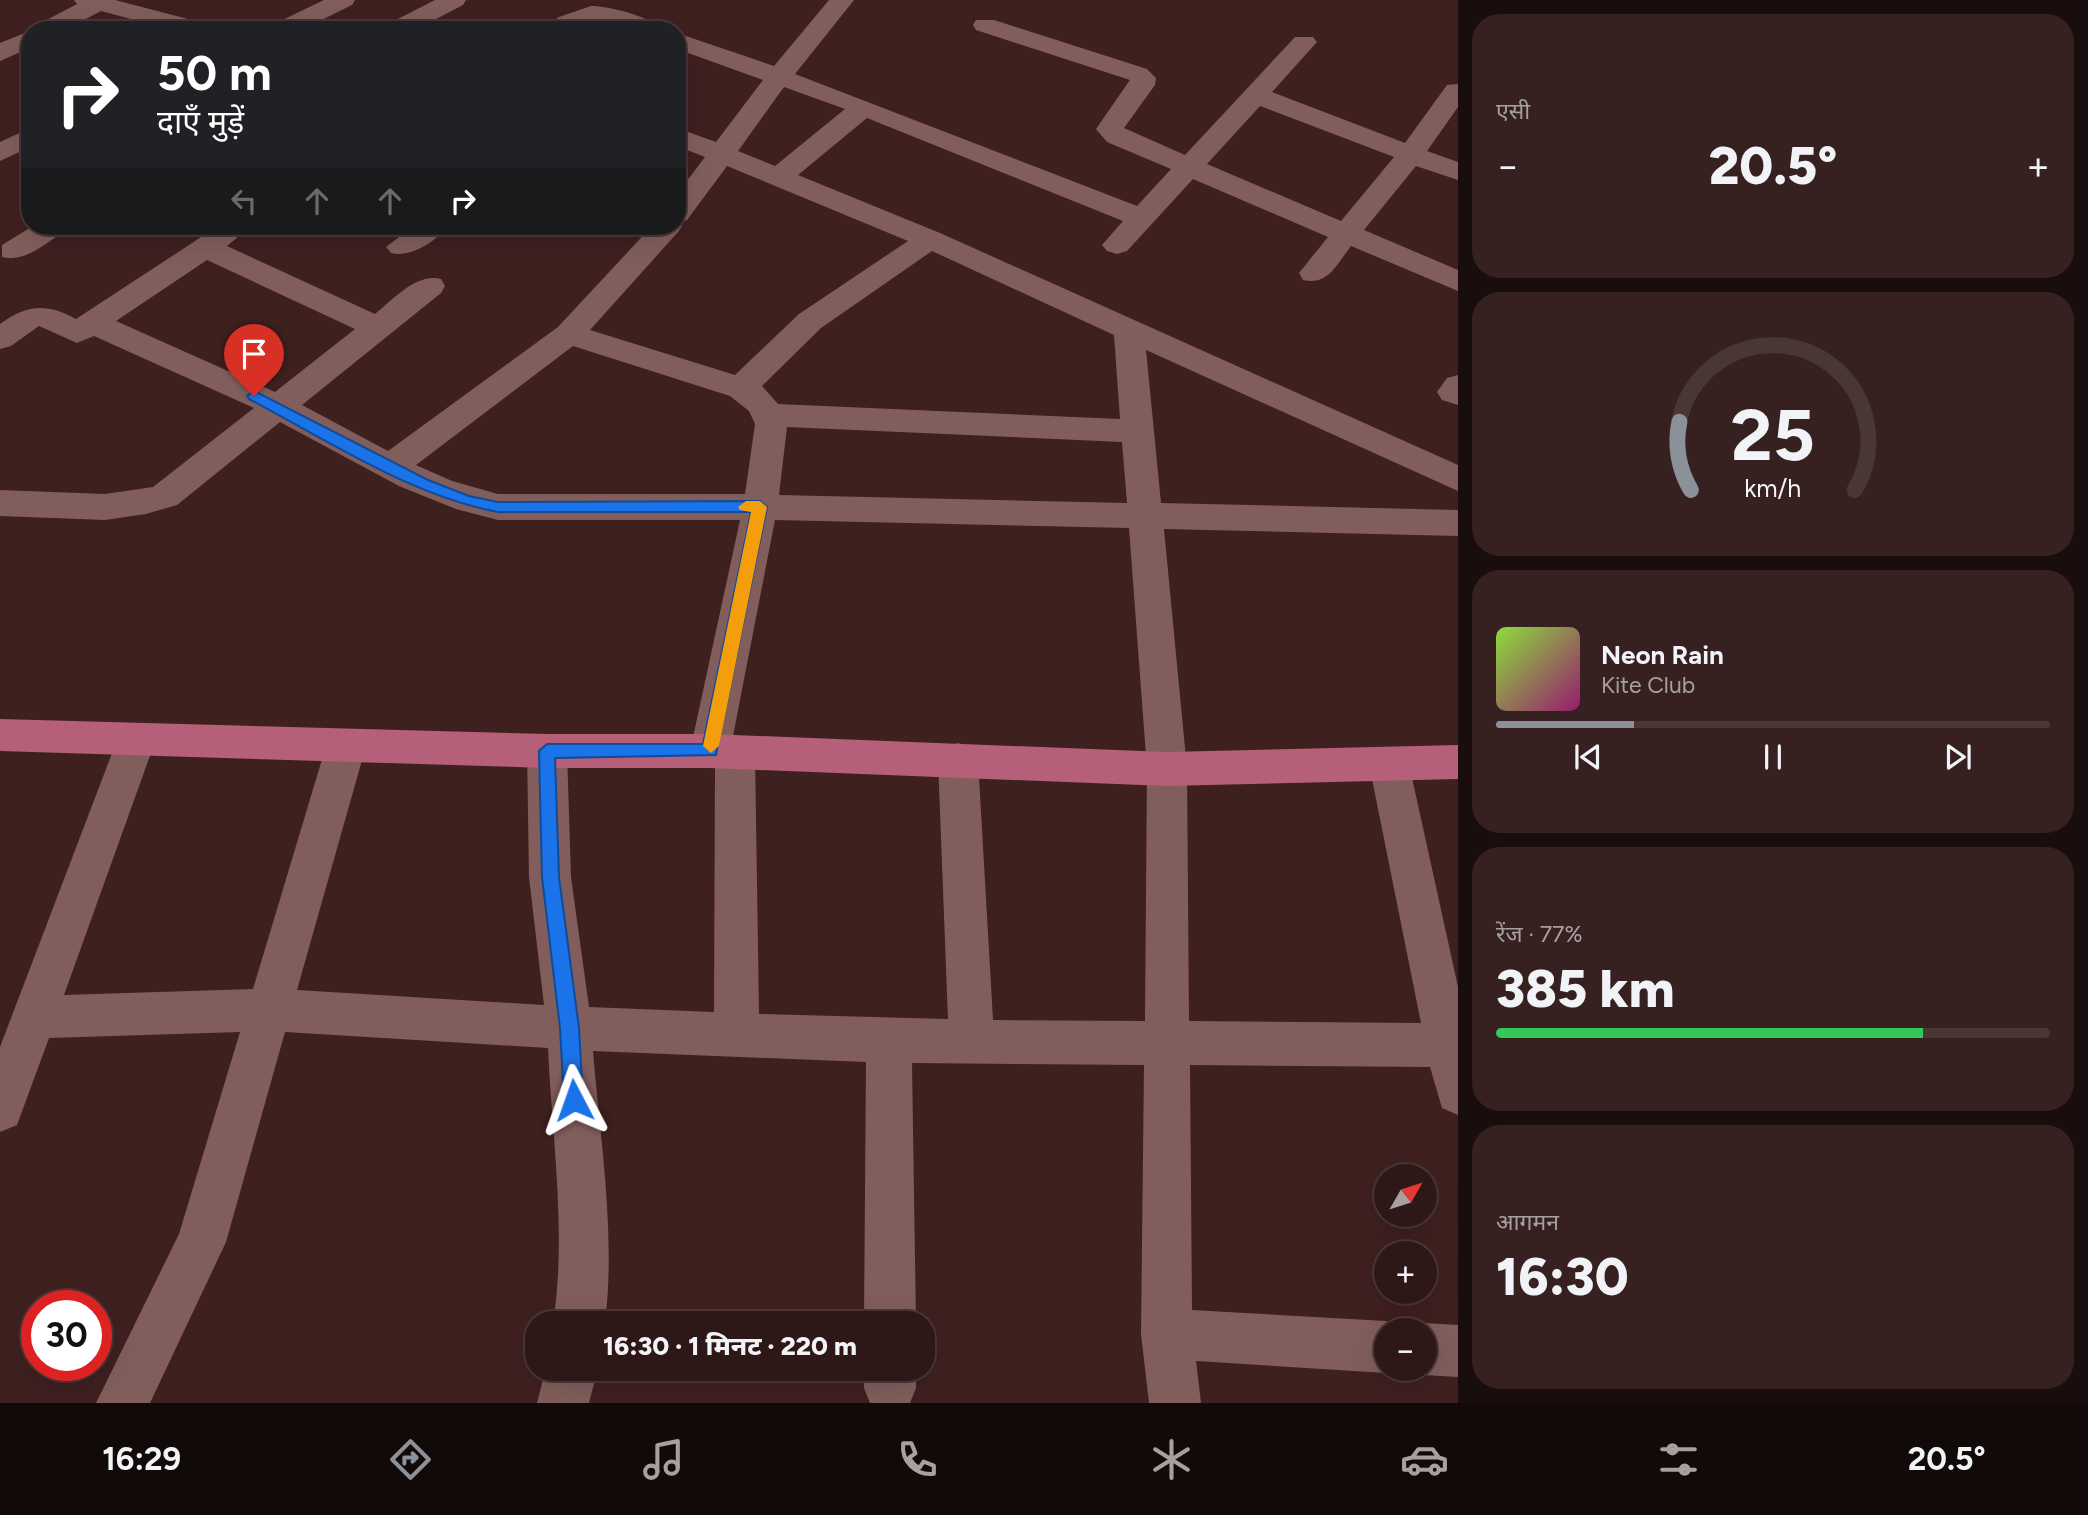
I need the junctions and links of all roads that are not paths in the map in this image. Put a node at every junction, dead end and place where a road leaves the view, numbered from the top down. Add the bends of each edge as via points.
1 (177, 0) edge
2 (343, 0) edge
3 (454, 0) edge
4 (842, 0) edge
5 (91, 2) edge
6 (144, 16) junction
7 (60, 21) edge
8 (165, 21) edge
9 (300, 21) edge
10 (413, 21) edge
11 (569, 21) edge
12 (623, 21) edge
13 (985, 25) dead end
14 (21, 42) edge
15 (1304, 42) dead end
16 (686, 50) edge
17 (0, 53) edge
18 (778, 78) junction
19 (1456, 91) dead end
20 (1255, 95) junction
21 (864, 107) junction
22 (686, 140) edge
23 (21, 141) edge
24 (0, 153) edge
25 (1411, 154) junction
26 (722, 157) junction
27 (1189, 167) junction
28 (1458, 172) edge
29 (777, 178) junction
30 (686, 198) edge
31 (1142, 218) junction
32 (1344, 232) junction
33 (38, 235) edge
34 (223, 235) edge
35 (419, 235) edge
36 (654, 235) edge
37 (930, 239) junction
38 (1117, 245) dead end
39 (204, 247) junction
40 (401, 247) dead end
41 (12, 251) dead end
42 (1314, 273) dead end
43 (1458, 281) edge
44 (430, 286) dead end
45 (92, 323) junction
46 (377, 327) junction
47 (1129, 332) junction
48 (569, 334) junction
49 (0, 339) edge
50 (1458, 386) edge
51 (741, 388) junction
52 (1458, 394) edge
53 (277, 406) junction
54 (769, 415) junction
55 (1137, 431) junction
56 (391, 467) junction
57 (1458, 479) edge
58 (0, 503) edge
59 (760, 507) junction
60 (1144, 516) junction
61 (1458, 523) edge
62 (0, 735) edge
63 (136, 738) junction
64 (346, 746) junction
65 (547, 751) junction
66 (723, 751) junction
67 (958, 760) junction
68 (1458, 762) edge
69 (1389, 764) junction
70 (1167, 769) junction
71 (270, 1010) junction
72 (33, 1017) junction
73 (569, 1028) junction
74 (737, 1035) junction
75 (889, 1041) junction
76 (972, 1042) junction
77 (1167, 1044) junction
78 (1453, 1045) edge
79 (1458, 1093) edge
80 (0, 1109) edge
81 (581, 1311) edge
82 (890, 1311) edge
83 (1167, 1334) junction
84 (1374, 1346) edge
85 (1437, 1350) edge
86 (1458, 1351) edge
87 (569, 1381) edge
88 (122, 1403) edge
89 (563, 1403) edge
90 (1175, 1403) edge

1 - 6 street
2 - 9 street
3 - 10 street
4 - 18 street
5 - 6 street
5 - 7 street
6 - 8 street
11 - 12 street via 595,11
13 - 27 street via 1143,78 1110,132
14 - 17 street
15 - 20 street
16 - 18 street
18 - 21 street
18 - 26 street
19 - 25 street
20 - 25 street
20 - 27 street
21 - 29 street
21 - 31 street
22 - 26 street
23 - 24 street
25 - 28 street
25 - 32 street
26 - 29 street
26 - 30 street
27 - 31 street
27 - 32 street
29 - 37 street
31 - 38 street
32 - 42 street
32 - 43 street
33 - 41 street
34 - 39 street
35 - 40 street
36 - 48 street
37 - 47 street
37 - 51 street via 810,321
39 - 45 street
39 - 46 street
44 - 46 street
45 - 49 street via 77,333 37,314
45 - 53 street
46 - 53 street
47 - 55 street
47 - 57 street
48 - 51 street
48 - 56 street
50 - 52 street via 1453,392
51 - 54 street
53 - 56 street
53 - 58 street via 176,490 146,503
54 - 55 street
54 - 59 street
55 - 60 street
56 - 59 street via 467,501 498,507
59 - 60 street
59 - 66 street
60 - 61 street
60 - 70 street
62 - 63 main road
63 - 64 main road
63 - 72 street
64 - 65 main road
64 - 71 street
65 - 66 main road
65 - 73 street via 550,877
66 - 67 main road
66 - 74 street
67 - 70 main road
67 - 76 street
68 - 69 main road
69 - 70 main road
69 - 78 street
70 - 77 street
71 - 72 street
71 - 73 street
71 - 88 street via 201,1242
72 - 80 street
73 - 74 street
73 - 81 street via 581,1217
74 - 75 street
75 - 76 street
75 - 82 street
76 - 77 street
77 - 78 street
77 - 83 street
78 - 79 street
83 - 84 street
83 - 90 street
85 - 86 street
87 - 89 street

